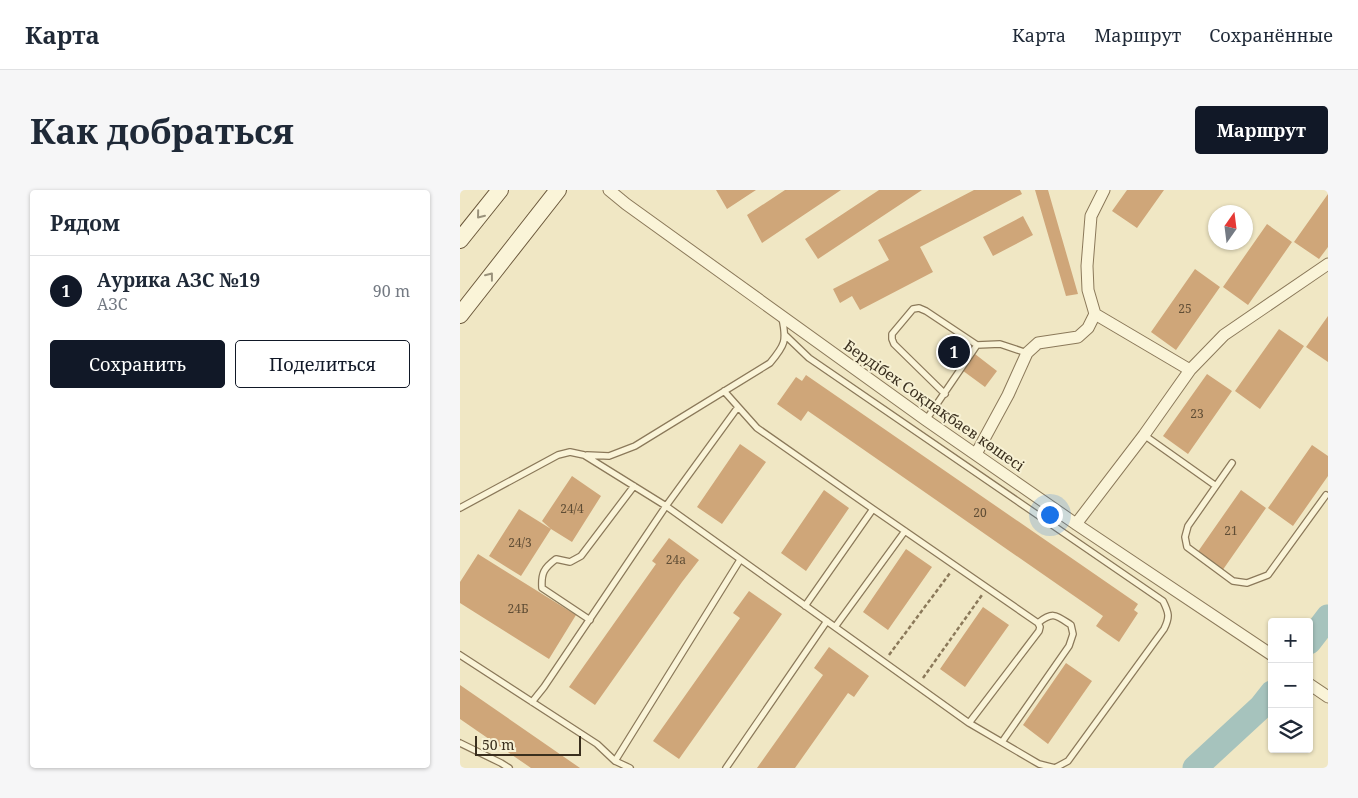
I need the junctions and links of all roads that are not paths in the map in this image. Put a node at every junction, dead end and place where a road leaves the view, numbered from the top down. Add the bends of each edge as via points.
1 (500, 190) edge
2 (558, 190) edge
3 (609, 190) edge
4 (1104, 190) edge
5 (460, 240) edge
6 (1328, 264) edge
7 (1095, 314) junction
8 (460, 315) edge
9 (782, 316) junction
10 (785, 335) junction
11 (977, 344) junction
12 (1027, 353) junction
13 (1190, 370) junction
14 (724, 391) junction
15 (945, 394) junction
16 (738, 407) junction
17 (926, 420) junction
18 (1144, 435) junction
19 (976, 454) junction
20 (584, 455) junction
21 (1232, 463) dead end
22 (634, 486) junction
23 (1216, 486) junction
24 (1326, 495) dead end
25 (666, 506) junction
26 (460, 508) edge
27 (873, 509) junction
28 (1076, 524) junction
29 (906, 531) junction
30 (740, 560) junction
31 (805, 606) junction
32 (590, 620) junction
33 (826, 622) junction
34 (1038, 623) junction
35 (835, 627) junction
36 (1268, 652) edge
37 (460, 655) edge
38 (1313, 687) edge
39 (1328, 697) edge
40 (532, 702) junction
41 (969, 723) junction
42 (1002, 742) junction
43 (460, 743) edge
44 (615, 760) junction
45 (499, 765) edge
46 (1037, 766) edge
47 (508, 768) edge
48 (630, 768) edge
49 (726, 768) edge

1 -> 5 main road
8 -> 2 main road
3 - 9 street, Бердібек Соқпақбаев көшесі
4 - 7 street via 1091,216 1087,266 1088,290
6 - 13 street via 1224,335
7 - 12 street via 1088,328 1078,337 1038,343
7 - 13 street
9 - 10 lane
9 - 17 street, Бердібек Соқпақбаев көшесі
10 - 14 lane via 781,350 770,363
10 - 46 lane via 809,358 1163,600 1169,618 1164,629 1068,762 1055,768
11 - 12 lane via 1000,344
11 - 15 lane
11 - 15 lane via 920,308 913,309 892,334 894,344
12 - 19 street
13 - 18 street
14 - 16 lane
14 - 20 lane via 635,446 609,456
15 - 17 lane
16 - 25 lane
16 - 27 lane via 757,428
17 - 19 street, Бердібек Соқпақбаев көшесі
18 - 23 lane
18 - 28 street
19 - 28 street, Бердібек Соқпақбаев көшесі
20 - 22 lane
20 - 26 lane via 570,452 558,455
21 - 23 lane
22 - 25 lane
22 - 32 lane via 581,556 570,562 556,559 546,566 542,577 542,588
23 - 24 lane via 1184,536 1187,547 1233,581 1247,582 1268,575
25 - 30 lane
25 - 32 lane
27 - 29 lane
27 - 31 lane
28 - 36 street, Бердібек Соқпақбаев көшесі
29 - 34 lane
29 - 35 lane
30 - 31 lane
30 - 44 lane
31 - 33 lane
32 - 40 lane
33 - 35 lane
33 - 49 lane
34 - 41 lane via 1039,631
34 - 42 lane via 1046,616 1056,615 1071,625 1073,634 1069,646
35 - 41 lane
37 - 40 lane
38 - 39 street
40 - 44 lane via 597,744
41 - 42 lane
42 - 46 lane
43 - 45 lane
44 - 48 lane
45 - 47 lane

